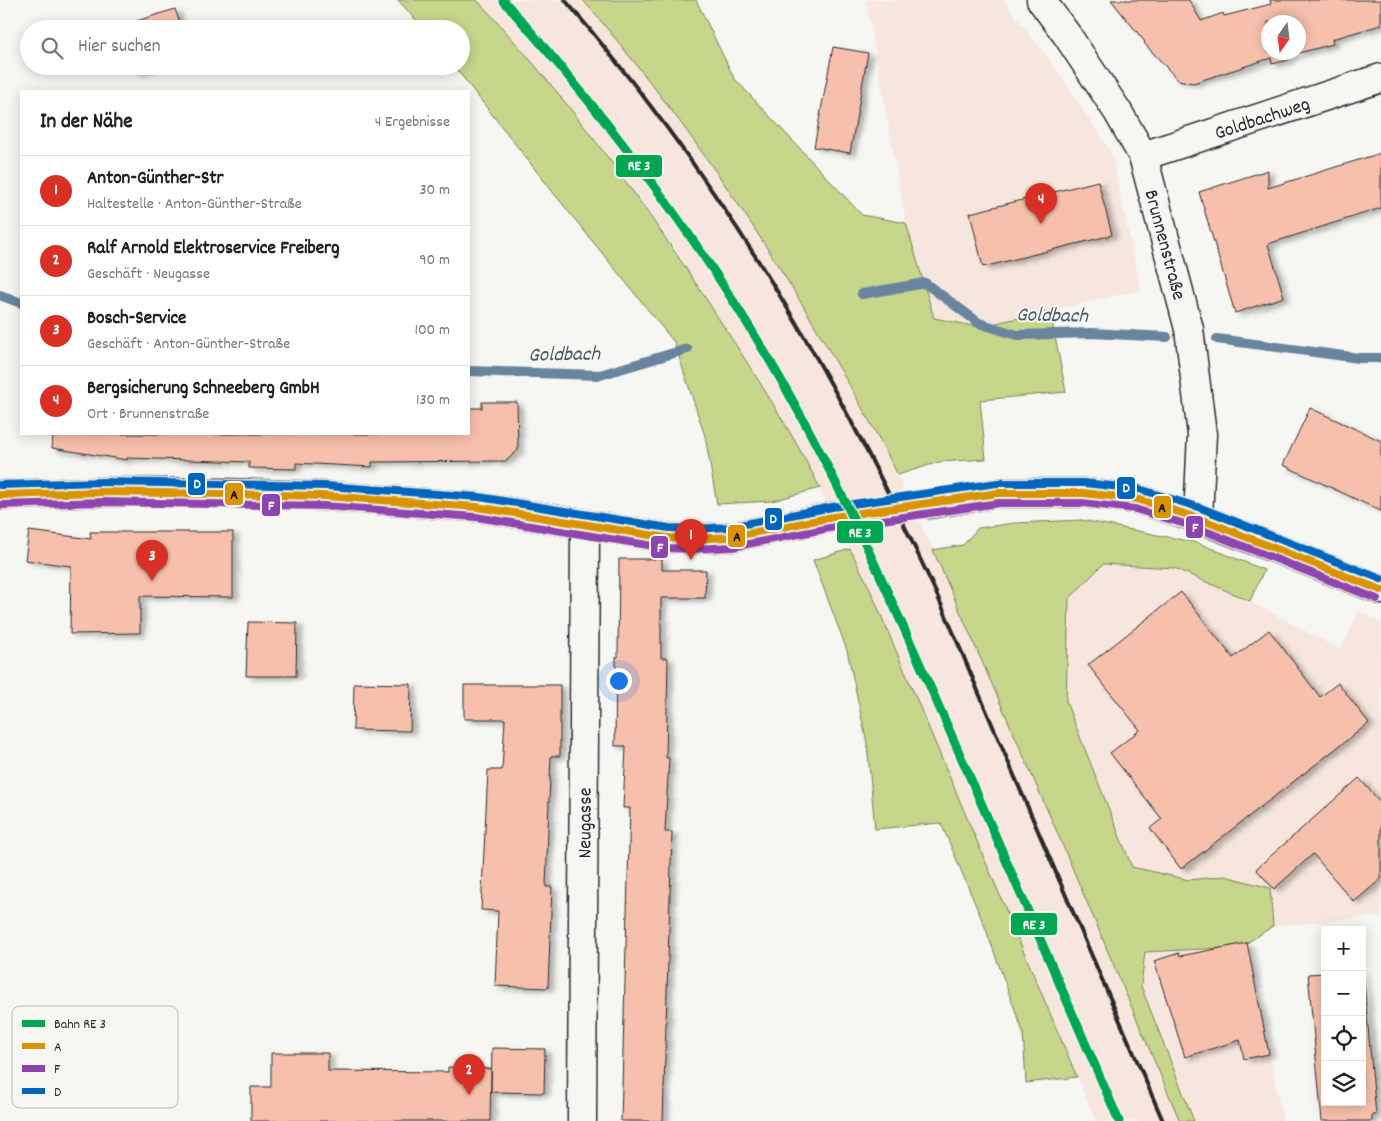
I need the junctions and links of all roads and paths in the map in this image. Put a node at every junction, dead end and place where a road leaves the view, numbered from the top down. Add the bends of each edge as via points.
1 (1041, 0) edge
2 (1381, 78) edge
3 (1143, 156) junction
4 (0, 494) edge
5 (930, 504) tunnel mouth
6 (833, 517) tunnel mouth
7 (1198, 518) junction
8 (585, 525) junction
9 (1381, 590) edge
10 (582, 1121) edge

1 - 3 street, Brunnenstraße via 1118,112
2 - 3 street, Goldbachweg
3 - 7 street, Brunnenstraße via 1189,329 1202,434
4 - 8 street via 103,492 325,496 477,507
5 - 7 street via 998,493 1083,493 1137,499
6 - 8 street via 731,537 693,539
7 - 9 street
8 - 10 street, Neugasse

